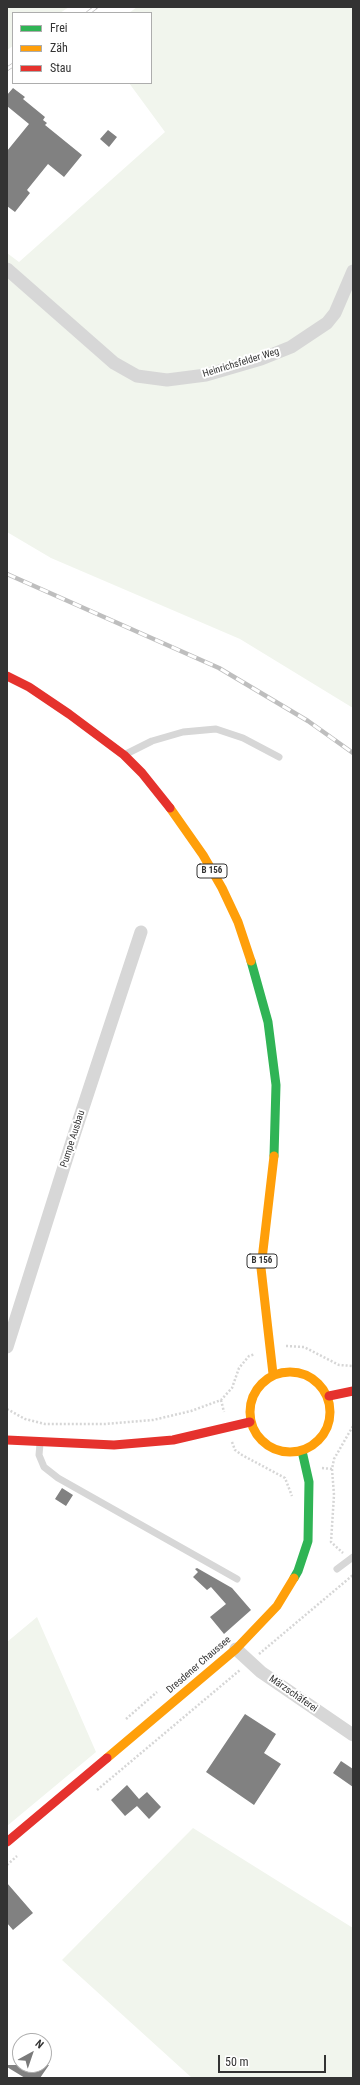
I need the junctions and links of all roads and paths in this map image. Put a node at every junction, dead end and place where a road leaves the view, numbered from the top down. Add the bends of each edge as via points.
1 (7, 269) edge
2 (353, 271) edge
3 (7, 676) edge
4 (124, 755) junction
5 (279, 757) dead end
6 (142, 932) dead end
7 (7, 1347) edge
8 (353, 1366) edge
9 (347, 1367) dead end
10 (273, 1374) junction
11 (353, 1391) edge
12 (328, 1396) junction
13 (7, 1409) edge
14 (250, 1422) junction
15 (353, 1426) edge
16 (228, 1428) junction
17 (7, 1440) edge
18 (40, 1443) junction
19 (302, 1451) junction
20 (332, 1469) junction
21 (308, 1471) junction
22 (285, 1478) junction
23 (293, 1501) dead end
24 (351, 1559) edge
25 (337, 1569) dead end
26 (353, 1575) edge
27 (237, 1579) dead end
28 (236, 1649) junction
29 (249, 1662) junction
30 (163, 1688) dead end
31 (120, 1724) dead end
32 (353, 1735) edge
33 (96, 1791) dead end
34 (7, 1842) edge
35 (23, 1852) dead end
36 (7, 1865) edge

1 - 2 street, Heinrichsfelder Weg via 114,363 137,376 167,380 206,375 291,347 327,323 335,313
3 - 4 main road, B 156 via 69,714
4 - 5 lane via 152,741 183,732 216,729 243,738
4 - 10 main road, B 156 via 142,773 204,855 238,922 250,954 266,1014 276,1084 275,1147 261,1268
6 - 7 street, Pumpe Ausbau via 77,1125
8 - 9 path
10 - 12 main road via 285,1371 310,1377 321,1385
10 - 14 main road via 254,1392 249,1406
11 - 12 main road
12 - 19 main road via 330,1414 326,1430 315,1444
13 - 16 path via 25,1419 45,1424 105,1424 153,1420 191,1411 221,1400
14 - 16 main road
14 - 19 main road via 255,1434 265,1445 280,1451
15 - 20 path via 334,1459
16 - 18 main road via 173,1440 114,1445
16 - 22 path via 235,1450
17 - 18 main road
18 - 27 lane via 39,1455 44,1467 58,1478
19 - 21 main road, Dresdener Chaussee
20 - 21 path
20 - 24 path via 334,1494 331,1542
21 - 22 path
21 - 28 main road, Dresdener Chaussee via 308,1540 298,1571 277,1606
22 - 23 path
24 - 25 lane
26 - 29 path
28 - 29 street, Märzschäferei
28 - 34 main road, Dresdener Chaussee
29 - 32 street, Märzschäferei
29 - 33 path
30 - 31 path
35 - 36 path

